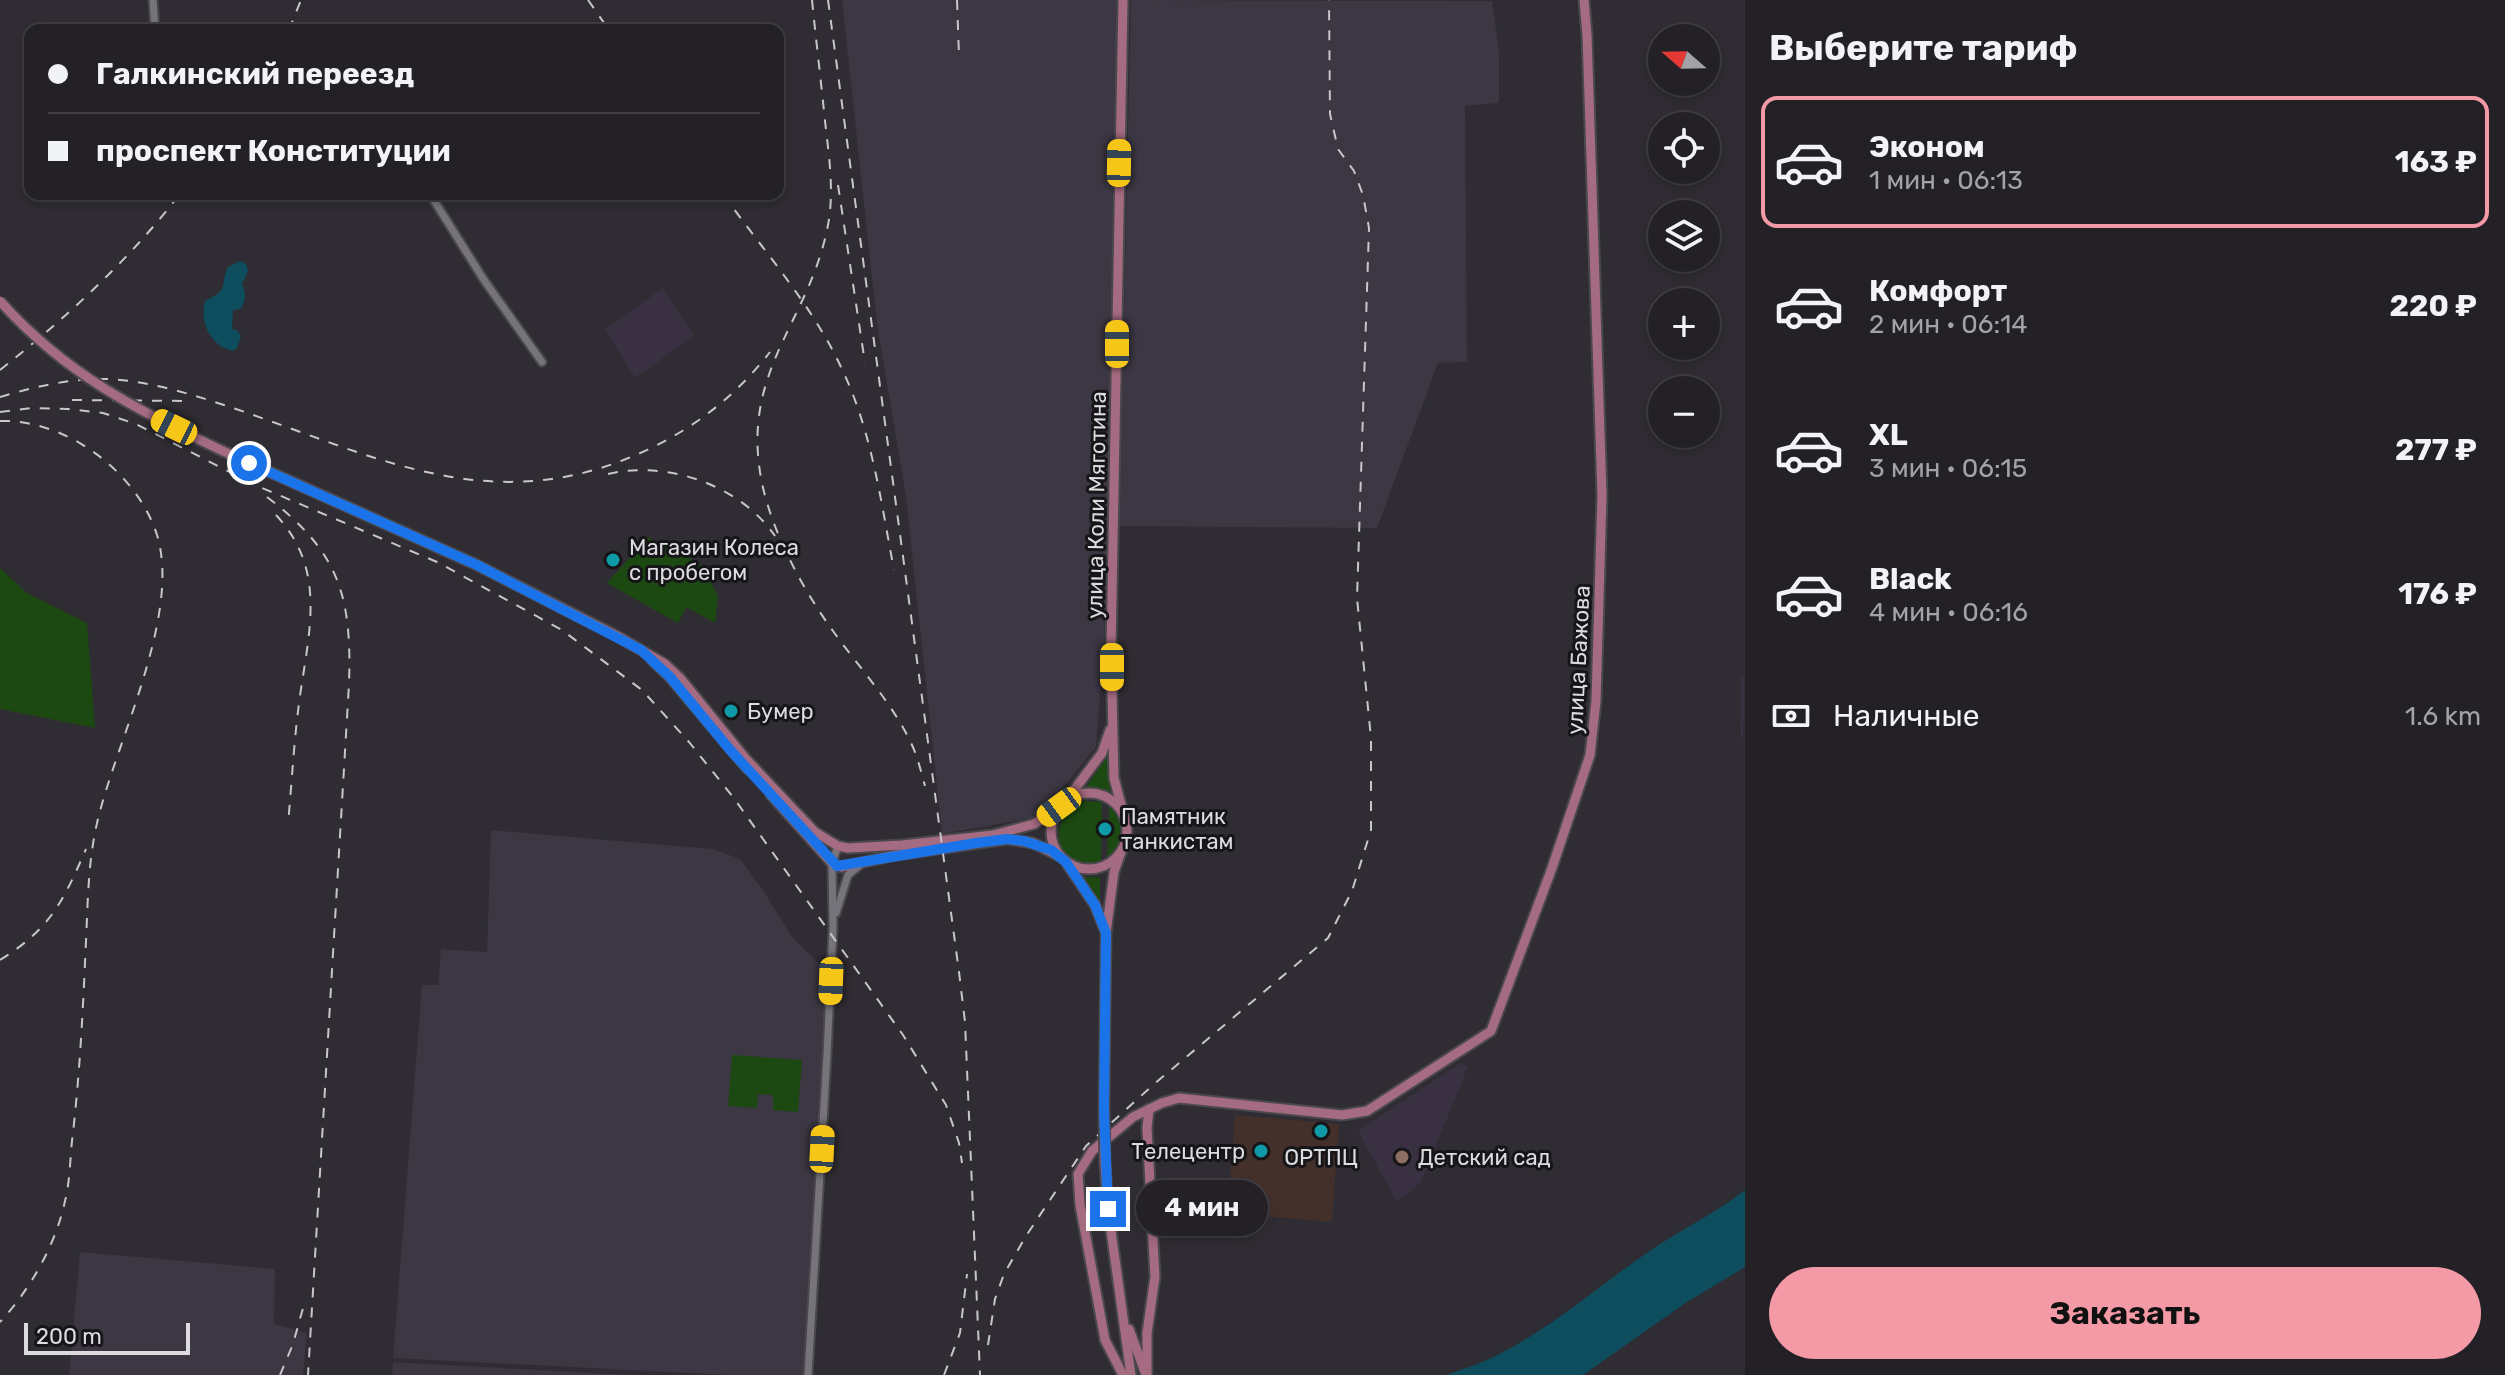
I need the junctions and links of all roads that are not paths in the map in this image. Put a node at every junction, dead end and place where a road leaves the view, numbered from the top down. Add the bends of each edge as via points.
1 (153, 0) edge
2 (1123, 0) edge
3 (1584, 0) edge
4 (155, 24) edge
5 (434, 200) edge
6 (0, 301) edge
7 (542, 362) dead end
8 (641, 650) junction
9 (1112, 723) junction
10 (1063, 804) junction
11 (1124, 816) junction
12 (838, 846) junction
13 (1121, 852) junction
14 (1063, 860) junction
15 (869, 861) junction
16 (832, 869) junction
17 (833, 927) junction
18 (1106, 933) junction
19 (1149, 1109) junction
20 (1150, 1311) junction
21 (1124, 1316) junction
22 (808, 1375) edge
23 (1123, 1375) edge
24 (1131, 1375) edge
25 (1146, 1375) edge

1 - 4 street
2 - 9 main road, улица Коли Мяготина
3 - 19 main road, улица Бажова via 1602,495 1592,742 1558,854 1491,1031 1356,1115 1191,1098
5 - 7 street
6 - 8 main road, bridge via 82,376 136,408 477,565
8 - 12 main road via 681,679 790,806
8 - 16 main road via 823,851
9 - 10 main road, улица Коли Мяготина via 1102,753
9 - 11 main road, улица Коли Мяготина via 1115,784
10 - 11 main road via 1077,795 1096,793 1113,801
10 - 12 main road via 1034,824 993,835
10 - 14 main road via 1052,821 1051,836
11 - 13 main road via 1127,835
12 - 16 street
13 - 14 main road via 1098,869
13 - 18 main road
14 - 15 main road via 1033,843 1007,839
14 - 18 main road via 1095,905
15 - 16 main road
15 - 17 street via 848,875
16 - 17 street
17 - 22 street
18 - 21 main road, bridge via 1105,1163
19 - 20 main road via 1155,1277
19 - 23 main road, улица Бажова via 1098,1145 1077,1179 1105,1340
20 - 21 main road via 1141,1326
20 - 25 main road
21 - 24 main road
21 - 25 main road

